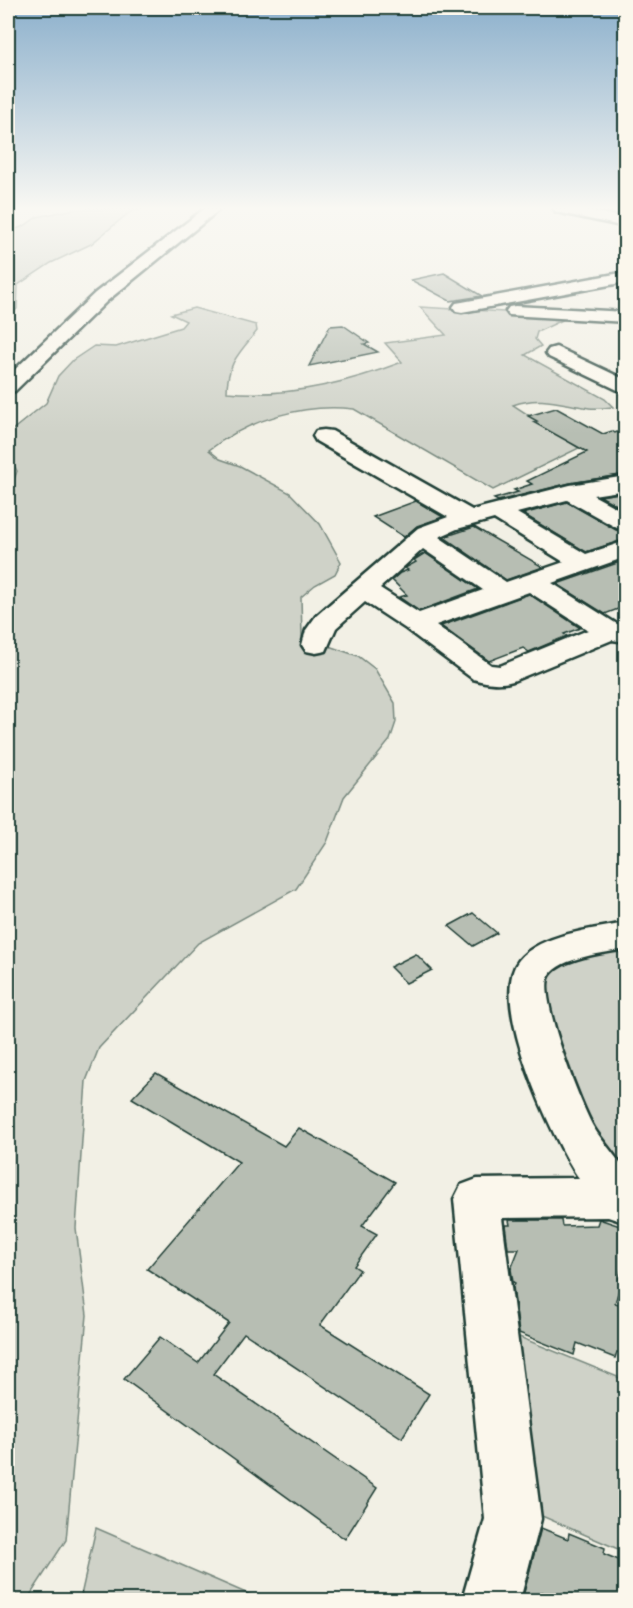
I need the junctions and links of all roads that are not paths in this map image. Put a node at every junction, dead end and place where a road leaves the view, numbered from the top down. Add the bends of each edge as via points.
1 (117, 284) edge
2 (588, 284) edge
3 (626, 317) edge
4 (556, 353) dead end
5 (8, 387) edge
6 (626, 388) edge
7 (324, 436) dead end
8 (622, 486) edge
9 (570, 492) junction
10 (500, 513) junction
11 (469, 519) junction
12 (626, 524) edge
13 (422, 537) junction
14 (626, 548) edge
15 (584, 563) junction
16 (532, 582) junction
17 (364, 590) junction
18 (504, 592) junction
19 (416, 623) junction
20 (621, 632) edge
21 (316, 645) dead end
22 (626, 936) edge
23 (621, 1200) edge
24 (491, 1600) edge

1 - 5 main road
2 - 3 main road via 462,307
4 - 6 main road
7 - 11 main road
8 - 9 main road
9 - 10 main road
9 - 12 main road
10 - 11 main road
10 - 15 main road
11 - 13 main road
13 - 17 main road
13 - 18 main road
14 - 15 main road
15 - 16 main road
16 - 18 main road
16 - 20 main road
17 - 19 main road
17 - 21 main road via 326,622
18 - 19 main road
19 - 20 main road via 483,673 503,675
22 - 23 main road via 561,951 531,971 527,987 547,1067 577,1138
23 - 24 main road via 477,1199 513,1519

